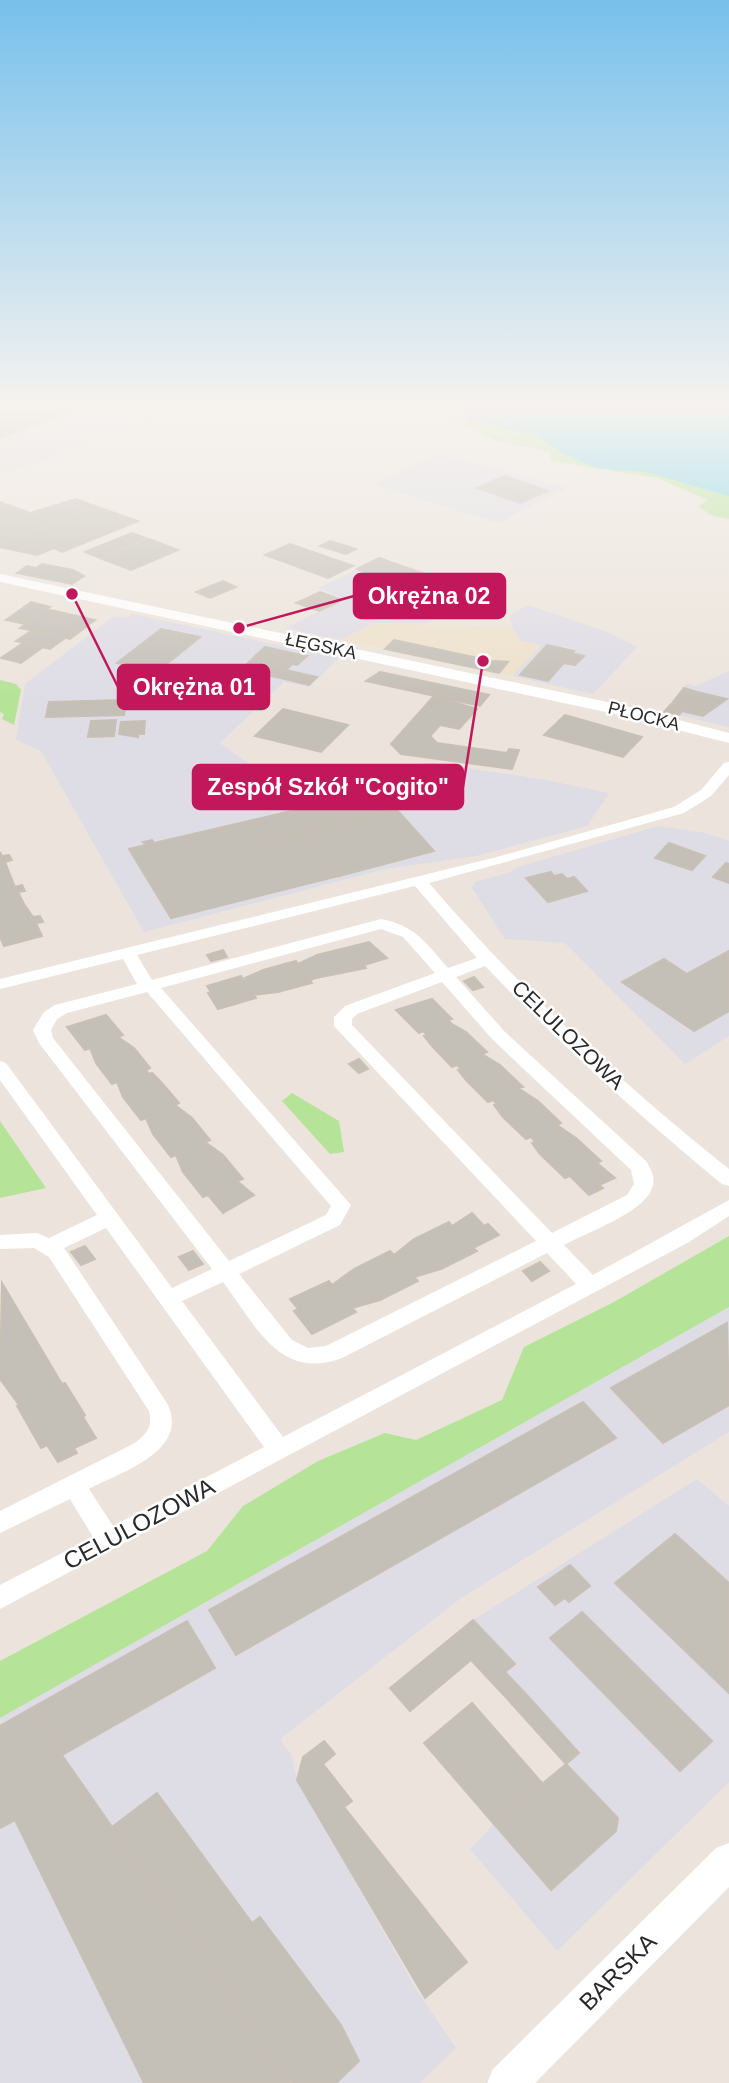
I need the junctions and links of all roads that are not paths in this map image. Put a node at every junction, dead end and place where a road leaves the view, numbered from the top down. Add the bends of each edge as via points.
1 (0, 578) edge
2 (559, 696) joint
3 (729, 738) edge
4 (729, 766) edge
5 (418, 880) junction
6 (127, 952) junction
7 (489, 959) junction
8 (445, 975) junction
9 (0, 984) edge
10 (149, 986) junction
11 (0, 1067) edge
12 (729, 1178) edge
13 (729, 1208) edge
14 (109, 1218) junction
15 (0, 1242) edge
16 (548, 1243) junction
17 (51, 1246) junction
18 (227, 1273) junction
19 (590, 1285) junction
20 (168, 1299) junction
21 (279, 1450) junction
22 (74, 1485) junction
23 (0, 1523) edge
24 (108, 1540) junction
25 (0, 1598) edge
26 (729, 1861) edge
27 (507, 2083) edge

1 - 2 street, ŁĘGSKA
2 - 3 street, PŁOCKA
4 - 5 street via 706,793 679,810
5 - 6 street
5 - 7 street, CELULOZOWA
6 - 9 street
6 - 10 street
7 - 8 street
7 - 12 street, CELULOZOWA via 620,1085
8 - 10 street via 405,931 381,924
8 - 16 street via 499,1036 643,1173 643,1189 634,1200
8 - 16 street via 351,1010 343,1017 343,1026
10 - 18 street via 61,1009 46,1021 43,1035
10 - 18 street via 341,1205 333,1220
11 - 14 street
13 - 19 street, CELULOZOWA
14 - 17 street
14 - 20 street
15 - 17 street via 27,1239
16 - 18 street via 334,1352 315,1357 304,1357 284,1346
16 - 19 street
17 - 22 street via 162,1419 160,1434 150,1446
18 - 20 street
19 - 21 street, CELULOZOWA
20 - 21 street
21 - 24 street, CELULOZOWA
22 - 23 street
22 - 24 street
24 - 25 street, CELULOZOWA
26 - 27 street, BARSKA

